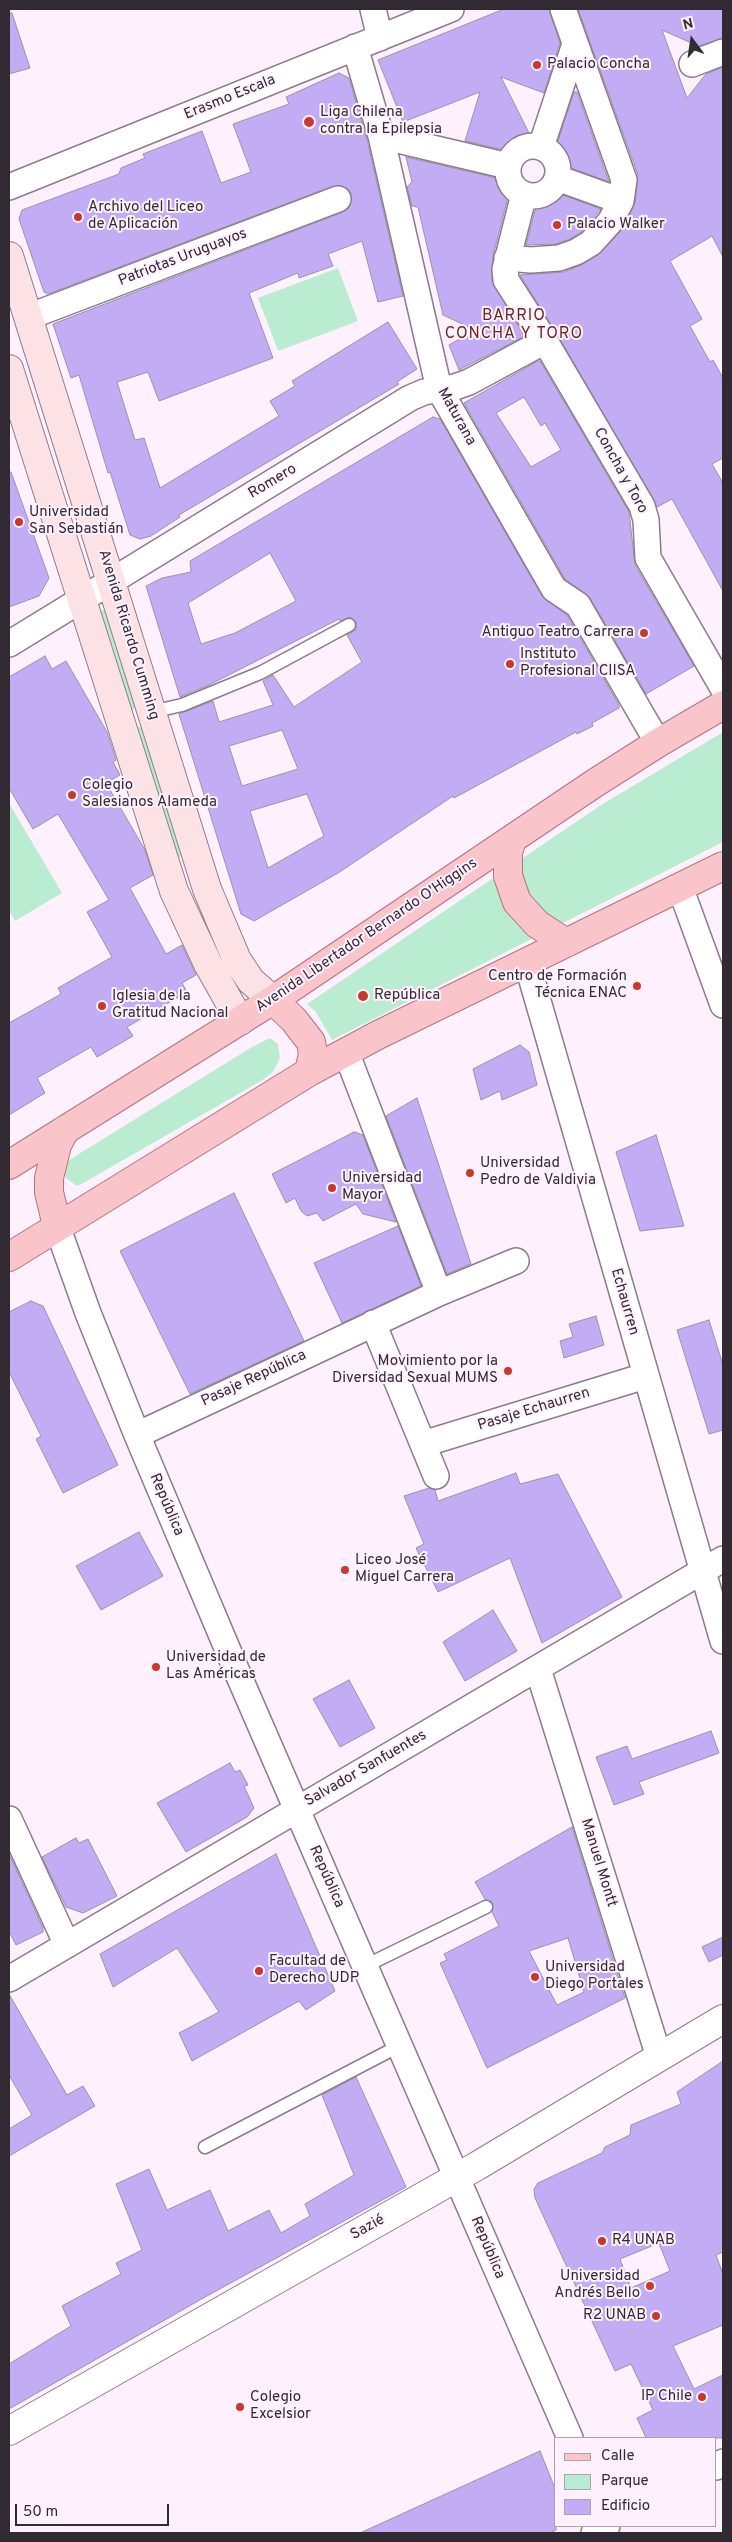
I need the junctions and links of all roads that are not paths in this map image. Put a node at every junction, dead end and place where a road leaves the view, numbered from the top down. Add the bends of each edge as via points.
1 (373, 9) edge
2 (452, 9) edge
3 (563, 9) edge
4 (380, 38) junction
5 (576, 44) junction
6 (355, 47) junction
7 (723, 52) edge
8 (692, 64) dead end
9 (381, 136) junction
10 (541, 147) junction
11 (508, 166) junction
12 (557, 178) junction
13 (9, 187) edge
14 (524, 194) junction
15 (338, 199) dead end
16 (621, 201) junction
17 (9, 256) edge
18 (508, 258) junction
19 (28, 318) junction
20 (545, 341) junction
21 (9, 369) edge
22 (439, 389) junction
23 (111, 581) junction
24 (82, 599) junction
25 (349, 625) dead end
26 (9, 644) edge
27 (723, 688) edge
28 (723, 705) edge
29 (151, 712) junction
30 (119, 722) junction
31 (658, 743) junction
32 (512, 840) junction
33 (723, 866) edge
34 (680, 887) junction
35 (566, 944) junction
36 (527, 963) junction
37 (273, 1000) junction
38 (723, 1005) edge
39 (240, 1021) junction
40 (346, 1052) junction
41 (309, 1072) junction
42 (65, 1130) junction
43 (9, 1165) edge
44 (57, 1226) junction
45 (9, 1257) edge
46 (516, 1261) dead end
47 (439, 1293) junction
48 (373, 1323) junction
49 (646, 1376) junction
50 (137, 1435) junction
51 (423, 1444) junction
52 (436, 1476) dead end
53 (723, 1559) edge
54 (702, 1572) junction
55 (723, 1641) edge
56 (538, 1669) junction
57 (296, 1810) junction
58 (9, 1819) edge
59 (486, 1907) dead end
60 (67, 1945) junction
61 (365, 1966) junction
62 (9, 1979) edge
63 (723, 2019) edge
64 (399, 2046) junction
65 (659, 2057) junction
66 (205, 2147) dead end
67 (456, 2178) junction
68 (9, 2431) edge
69 (570, 2437) edge
70 (606, 2527) edge
71 (594, 2533) edge

1 - 4 street
2 - 4 street, Erasmo Escala
3 - 5 street
4 - 6 street, Erasmo Escala
5 - 10 street
5 - 16 street via 624,180
6 - 9 street, Maturana
6 - 13 street, Erasmo Escala
7 - 8 street
9 - 11 street
9 - 22 street, Maturana
10 - 11 street via 520,149
10 - 12 street via 554,157
11 - 14 street via 512,186
12 - 14 street via 551,188 541,194
12 - 16 street
14 - 18 street, Concha y Toro
15 - 19 street, Patriotas Uruguayos
16 - 18 street via 610,222 576,252 559,258
17 - 19 main road, Avenida Ricardo Cumming
18 - 20 street, Concha y Toro via 506,280
19 - 23 main road, Avenida Ricardo Cumming
20 - 22 street, Romero via 469,382
20 - 27 street, Concha y Toro via 642,506 648,558
21 - 24 main road
22 - 23 street, Romero via 410,398
22 - 31 street, Maturana via 554,589 578,605
23 - 24 street, Romero
23 - 29 main road, Avenida Ricardo Cumming
24 - 26 street, Romero
24 - 30 main road
25 - 29 lane via 260,673 182,705
28 - 31 main road, Avenida Libertador Bernardo O'Higgins
29 - 30 main road
29 - 37 main road, Avenida Ricardo Cumming via 229,945 248,977
30 - 39 main road via 177,898
31 - 32 main road, Avenida Libertador Bernardo O'Higgins
32 - 35 main road via 508,852 508,876 517,902 537,924
32 - 37 main road, Avenida Libertador Bernardo O'Higgins
33 - 34 main road
34 - 35 main road
34 - 38 street
35 - 36 main road
36 - 40 main road
36 - 49 street, Echaurren
37 - 39 main road, Avenida Libertador Bernardo O'Higgins
37 - 41 main road via 294,1020 310,1042 313,1054
39 - 42 main road, Avenida Libertador Bernardo O'Higgins
40 - 41 main road
40 - 47 street
41 - 44 main road
42 - 43 main road, Avenida Libertador Bernardo O'Higgins
42 - 44 main road via 57,1145 49,1178
44 - 45 main road
44 - 50 street, República
46 - 47 street, Pasaje República
47 - 48 street, Pasaje República
48 - 50 street, Pasaje República
48 - 51 street
49 - 51 street, Pasaje Echaurren
49 - 54 street, Echaurren
50 - 57 street, República
51 - 52 street
53 - 54 street, Salvador Sanfuentes
54 - 55 street, Echaurren
54 - 56 street, Salvador Sanfuentes
56 - 57 street, Salvador Sanfuentes
56 - 65 street, Manuel Montt
57 - 60 street, Salvador Sanfuentes
57 - 61 street, República
58 - 60 street
59 - 61 lane
60 - 62 street, Salvador Sanfuentes
61 - 64 street, República
63 - 65 street, Sazié
64 - 66 lane
64 - 67 street, República
65 - 67 street, Sazié
67 - 68 street, Sazié
67 - 69 street, República
70 - 71 street

